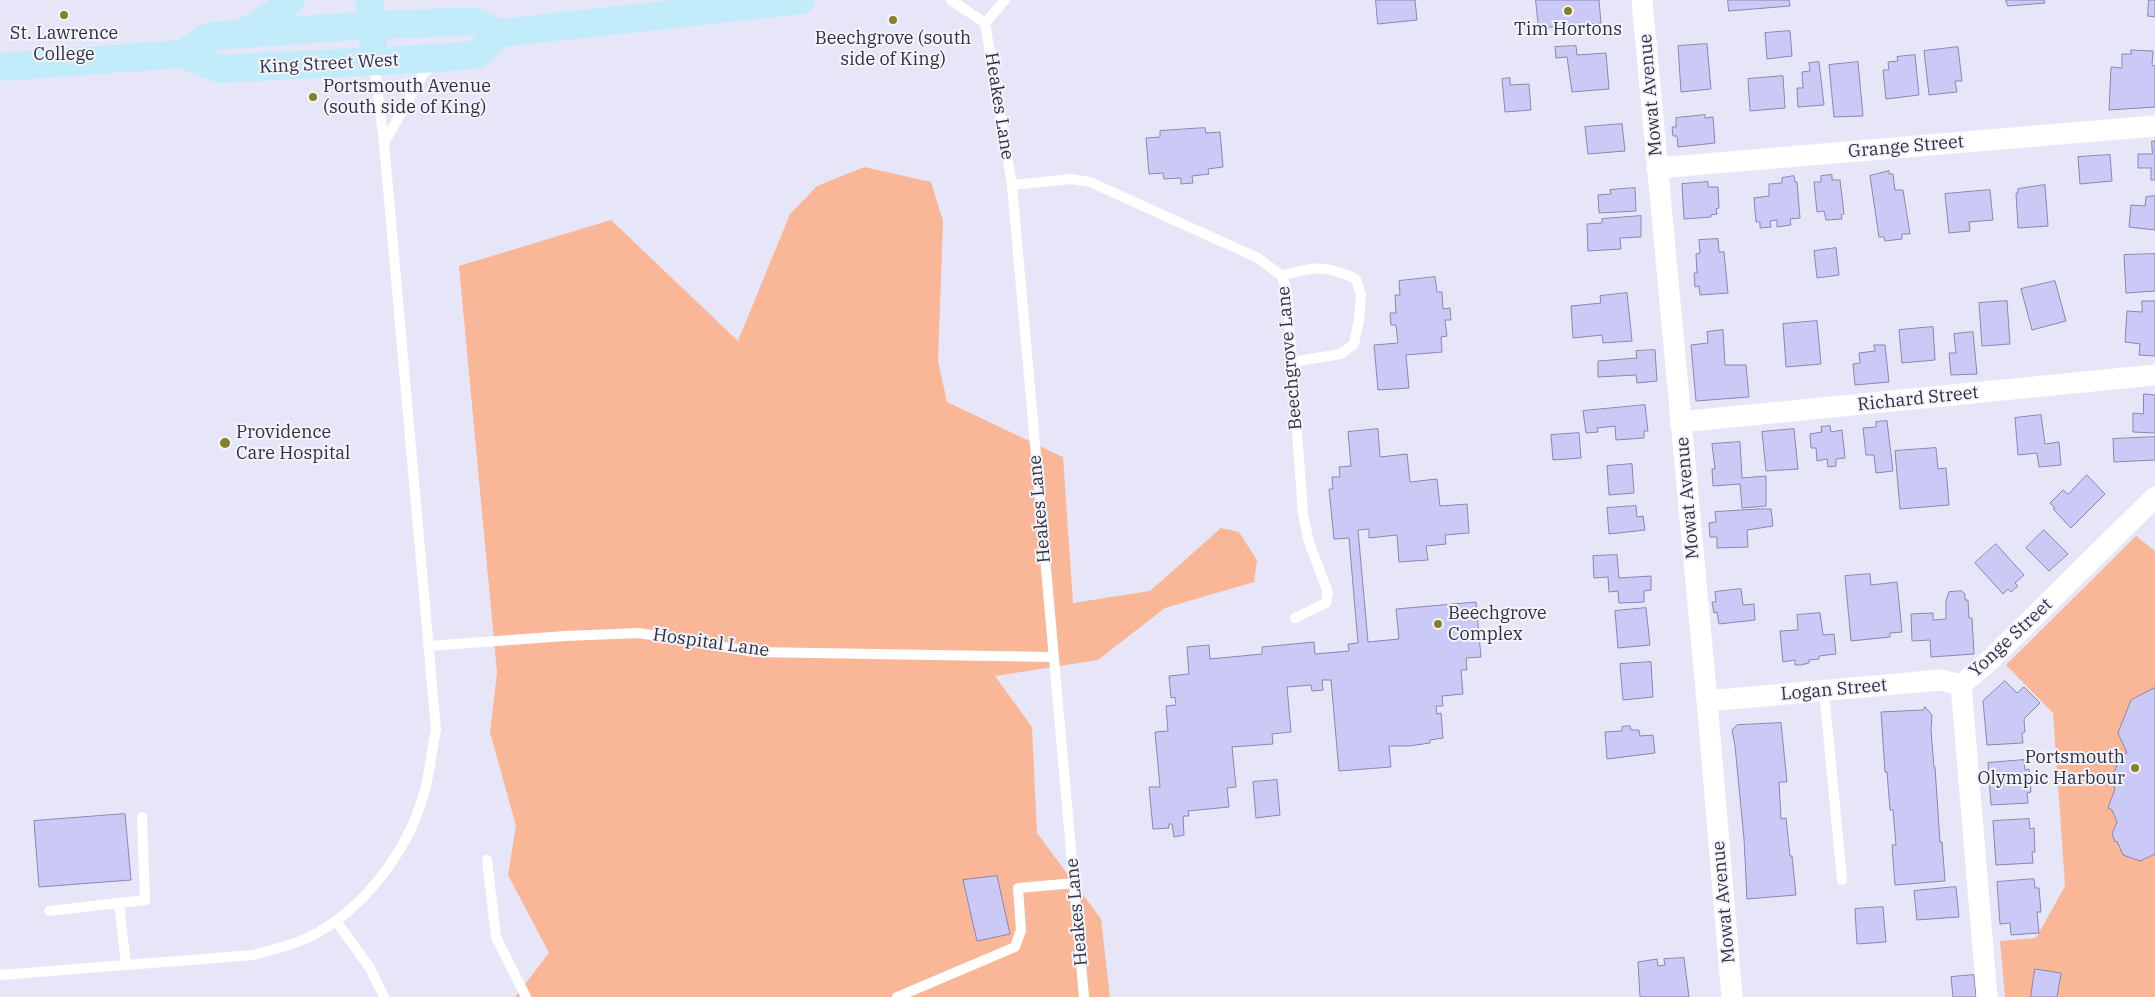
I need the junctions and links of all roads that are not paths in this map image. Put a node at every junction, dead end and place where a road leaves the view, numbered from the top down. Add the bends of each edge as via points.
1 (291, 0) edge
2 (801, 0) edge
3 (951, 0) edge
4 (1005, 0) edge
5 (1642, 0) edge
6 (675, 7) edge
7 (370, 13) edge
8 (985, 23) junction
9 (244, 33) junction
10 (500, 33) junction
11 (183, 54) junction
12 (440, 58) junction
13 (374, 61) junction
14 (0, 67) edge
15 (2155, 126) edge
16 (384, 143) junction
17 (1658, 168) junction
18 (1012, 185) junction
19 (1282, 276) junction
20 (1292, 362) junction
21 (2155, 375) edge
22 (1680, 422) junction
23 (2155, 498) edge
24 (1295, 618) dead end
25 (429, 646) junction
26 (1054, 657) junction
27 (1960, 685) junction
28 (1824, 691) junction
29 (1707, 701) junction
30 (142, 817) dead end
31 (487, 860) dead end
32 (1842, 880) dead end
33 (1075, 883) junction
34 (118, 903) junction
35 (48, 911) dead end
36 (336, 921) junction
37 (126, 965) junction
38 (0, 975) edge
39 (384, 997) edge
40 (526, 997) edge
41 (897, 997) edge
42 (1084, 997) edge
43 (1732, 997) edge
44 (1987, 997) edge

1 - 9 main road
2 - 6 main road, King Street West
3 - 8 lane
4 - 8 lane
5 - 17 street, Mowat Avenue
6 - 10 main road, King Street West
7 - 9 main road, King Street West
7 - 10 main road, King Street West via 473,22
7 - 13 main road
8 - 18 lane, Heakes Lane
9 - 11 main road, King Street West via 210,36
10 - 12 main road, King Street West via 478,54
11 - 13 main road, King Street West via 219,69
11 - 14 main road, King Street West
12 - 13 main road, King Street West
12 - 16 lane via 423,74
13 - 16 lane
15 - 17 street, Grange Street
16 - 25 lane
17 - 22 street, Mowat Avenue
18 - 19 lane, Beechgrove Lane via 1071,178 1090,182 1258,258
18 - 26 lane, Heakes Lane
19 - 20 lane, Beechgrove Lane via 1287,292
19 - 20 lane via 1323,267 1341,271 1356,279 1361,295 1354,344 1341,354
20 - 24 lane, Beechgrove Lane via 1303,514 1309,542 1328,593 1326,603
21 - 22 street, Richard Street
22 - 29 street, Mowat Avenue
23 - 27 street, Yonge Street via 1990,661
25 - 26 lane, Hospital Lane via 639,633 755,652
25 - 36 lane via 436,730 426,787 410,831 391,862 365,894
26 - 33 lane, Heakes Lane
27 - 28 street, Logan Street via 1941,680
27 - 44 street, Yonge Street
28 - 29 street, Logan Street
28 - 32 lane
29 - 43 street, Mowat Avenue
30 - 34 lane via 145,900
31 - 40 lane via 496,937
33 - 41 lane via 1018,888 1021,930 1014,948
33 - 42 lane, Heakes Lane
34 - 35 lane
34 - 37 lane
36 - 37 lane via 289,945 253,956
36 - 39 lane via 370,968
37 - 38 lane

